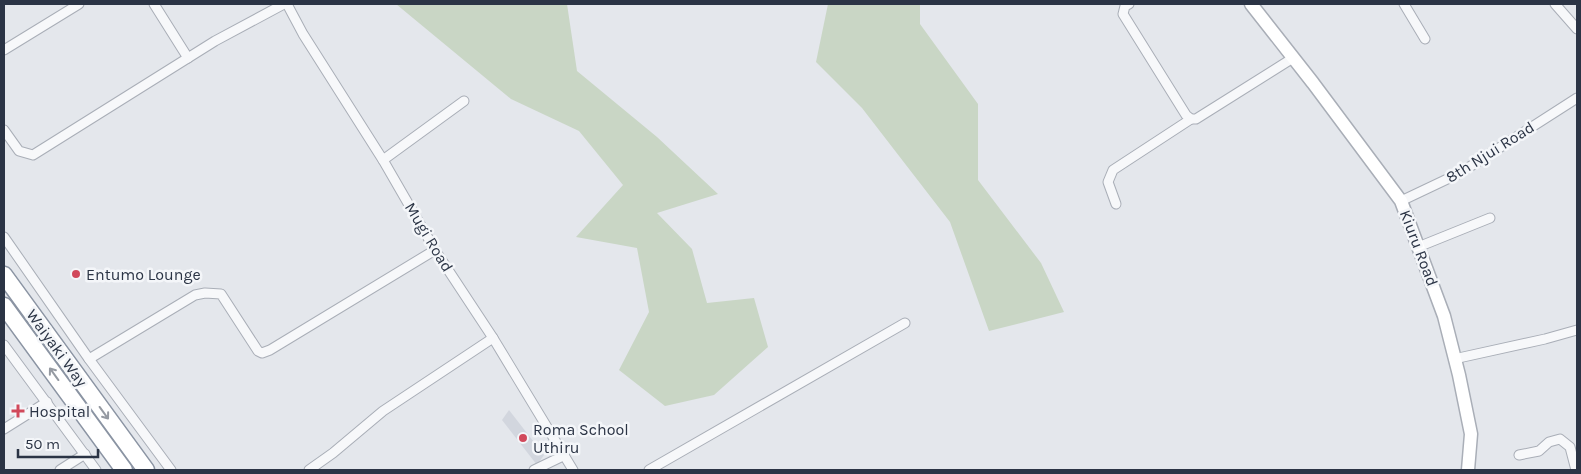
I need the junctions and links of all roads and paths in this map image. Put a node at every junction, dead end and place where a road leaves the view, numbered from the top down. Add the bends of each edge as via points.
1 (79, 4) edge
2 (154, 4) edge
3 (285, 4) edge
4 (1129, 4) edge
5 (1251, 4) edge
6 (1404, 4) edge
7 (1555, 4) edge
8 (1577, 29) edge
9 (1424, 39) dead end
10 (4, 50) edge
11 (188, 58) junction
12 (1293, 58) junction
13 (1577, 98) edge
14 (464, 100) dead end
15 (1191, 119) junction
16 (4, 130) edge
17 (383, 160) junction
18 (1401, 201) junction
19 (1116, 204) dead end
20 (1490, 218) dead end
21 (4, 237) edge
22 (1418, 247) junction
23 (435, 250) junction
24 (4, 274) edge
25 (4, 306) edge
26 (905, 323) dead end
27 (1577, 330) edge
28 (493, 338) junction
29 (6, 351) edge
30 (89, 359) junction
31 (1454, 359) junction
32 (47, 402) junction
33 (4, 429) edge
34 (84, 454) junction
35 (1519, 455) dead end
36 (563, 456) junction
37 (60, 470) edge
38 (96, 470) edge
39 (124, 470) edge
40 (146, 470) edge
41 (172, 470) edge
42 (309, 470) edge
43 (534, 470) edge
44 (573, 470) edge
45 (649, 470) edge
46 (1468, 470) edge
47 (1576, 470) edge

1 - 10 street
2 - 11 street
3 - 11 street
3 - 17 street, Mugi Road
4 - 15 street via 1123,14
5 - 12 street
6 - 9 street
7 - 8 street
11 - 16 street via 33,155 19,150
12 - 15 street via 1196,120
12 - 18 street, Kiuru Road
13 - 18 street, 8th Njui Road via 1460,173
14 - 17 street
15 - 19 street via 1113,170 1108,182
17 - 23 street, Mugi Road
18 - 22 street, Kiuru Road
20 - 22 street
21 - 30 street
22 - 31 street, Kiuru Road via 1444,316
23 - 28 street, Mugi Road
23 - 30 street via 262,353 221,294 205,293 195,295
24 -> 40 highway, Waiyaki Way
39 -> 25 highway, Waiyaki Way
26 - 45 street
27 - 31 street
28 - 36 street, Mugi Road
28 - 42 street via 383,411
29 - 32 street
30 - 41 street
31 - 46 street, Kiuru Road via 1471,434
32 - 33 street
32 - 34 street
34 - 37 street
34 - 38 street
35 - 47 street via 1539,451 1560,439 1570,447
36 - 43 street
36 - 44 street, Mugi Road

